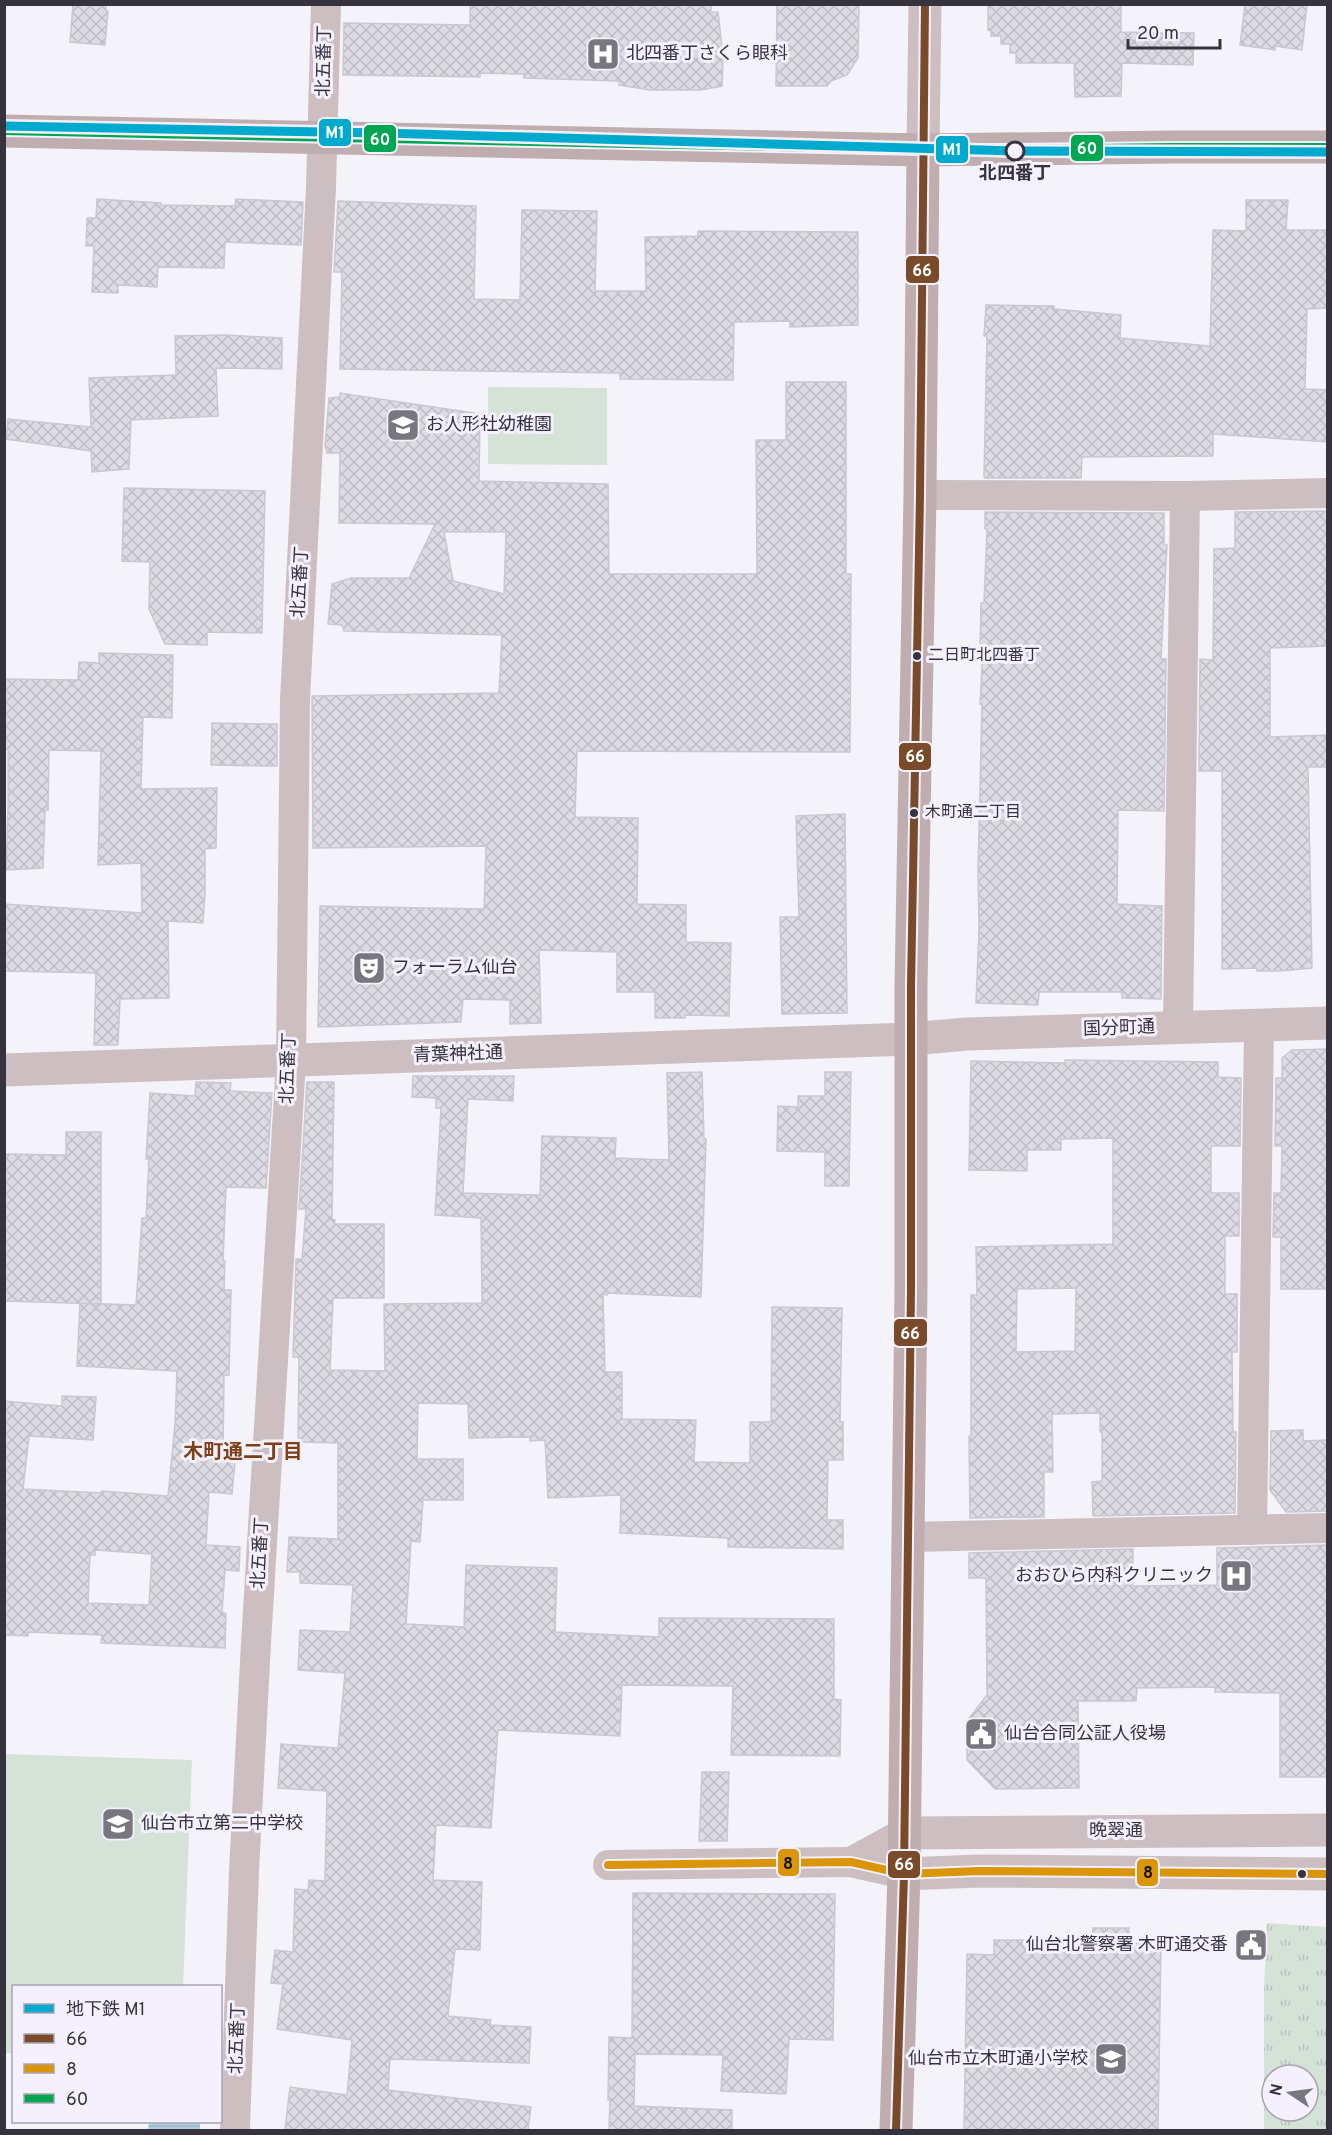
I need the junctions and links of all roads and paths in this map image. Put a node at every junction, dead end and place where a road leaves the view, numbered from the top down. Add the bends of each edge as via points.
1 (326, 4) edge
2 (925, 4) edge
3 (4, 131) edge
4 (323, 138) junction
5 (1328, 147) edge
6 (923, 150) junction
7 (1328, 493) edge
8 (920, 495) junction
9 (1185, 496) junction
10 (1328, 1023) edge
11 (1259, 1025) junction
12 (1178, 1027) junction
13 (910, 1039) junction
14 (291, 1061) junction
15 (4, 1070) edge
16 (1328, 1528) edge
17 (1252, 1530) junction
18 (907, 1537) junction
19 (1328, 1830) edge
20 (904, 1833) junction
21 (851, 1863) junction
22 (608, 1865) dead end
23 (904, 1874) junction
24 (1328, 1874) edge
25 (235, 2130) edge
26 (896, 2130) edge

1 - 4 street, 北五番丁
2 - 6 street
3 - 4 main road
4 - 6 main road
4 - 14 street, 北五番丁 via 295,700
5 - 6 main road
6 - 8 main road
7 - 9 street
8 - 9 street
8 - 13 main road
9 - 12 street
10 - 11 street, 国分町通
11 - 12 street, 国分町通
11 - 17 street
12 - 13 street, 国分町通
13 - 14 street, 青葉神社通
13 - 18 main road
14 - 15 street, 青葉神社通
14 - 25 street, 北五番丁 via 244,1871
16 - 17 street
17 - 18 street
18 - 20 main road
19 - 20 street, 晩翠通
20 - 21 street
20 - 23 main road
21 - 22 street
21 - 23 street
23 - 24 street
23 - 26 main road

